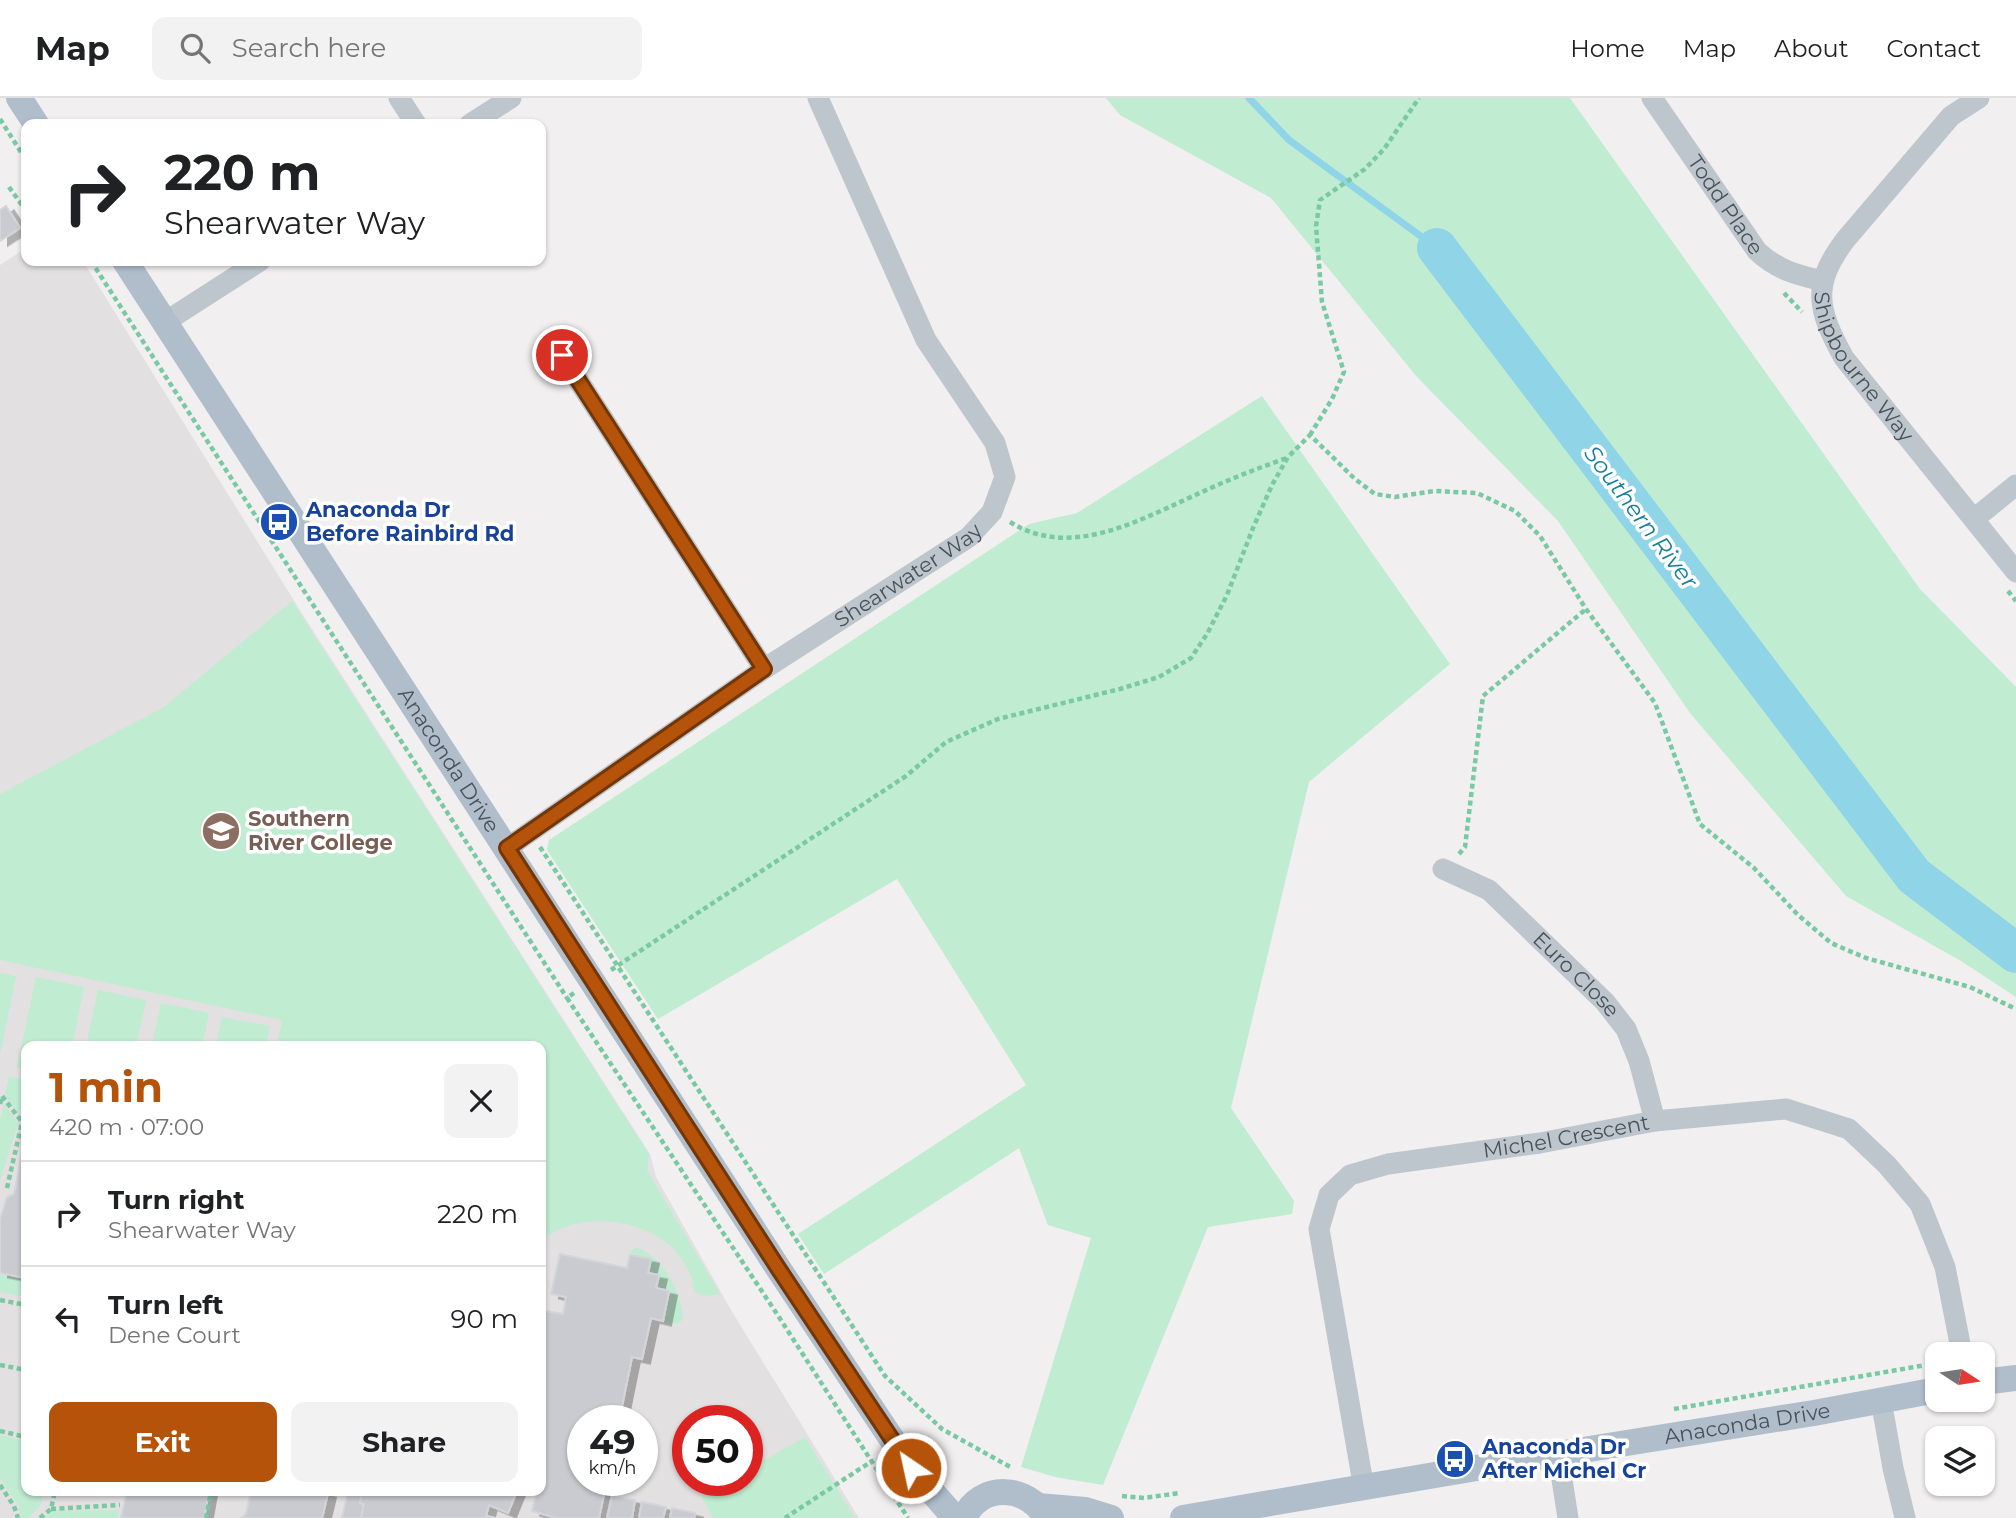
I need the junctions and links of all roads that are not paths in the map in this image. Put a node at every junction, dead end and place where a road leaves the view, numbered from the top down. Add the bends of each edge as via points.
1 (19, 98) edge
2 (399, 98) edge
3 (510, 98) edge
4 (818, 98) edge
5 (1652, 98) edge
6 (1979, 98) edge
7 (33, 119) edge
8 (413, 119) edge
9 (478, 119) edge
10 (128, 266) edge
11 (252, 266) edge
12 (1823, 281) junction
13 (165, 322) junction
14 (562, 355) dead end
15 (2016, 485) edge
16 (1974, 520) junction
17 (2016, 572) edge
18 (764, 669) junction
19 (507, 848) junction
20 (1443, 869) road end
21 (1655, 1122) junction
22 (1960, 1342) edge
23 (2016, 1378) edge
24 (1995, 1381) edge
25 (1925, 1392) edge
26 (1881, 1400) junction
27 (1558, 1454) junction
28 (1364, 1489) junction
29 (1114, 1506) edge
30 (1042, 1512) edge
31 (1253, 1512) edge
32 (964, 1513) edge
33 (1183, 1518) edge
34 (1568, 1518) edge
35 (1905, 1518) edge

1 - 7 main road
2 - 8 street
3 - 9 street
4 - 18 street, Shearwater Way via 926,340 995,443 1005,477 992,512 969,537
5 - 12 street, Todd Place via 1757,251 1786,272
6 - 12 street, Shipbourne Way via 1951,116 1846,239
10 - 13 main road, Anaconda Drive
11 - 13 street
12 - 16 street, Shipbourne Way via 1824,316 1844,358
13 - 19 main road, Anaconda Drive
14 - 18 street
15 - 16 street
16 - 17 street, Shipbourne Way
18 - 19 street, Shearwater Way
19 - 32 main road, Anaconda Drive via 911,1468
20 - 21 street, Euro Close via 1489,890 1605,1002 1626,1029
21 - 22 street, Michel Crescent via 1787,1109 1849,1129 1920,1204 1945,1267
21 - 28 street, Michel Crescent via 1388,1164 1350,1175 1329,1195 1319,1229
23 - 24 main road
25 - 26 main road, Anaconda Drive
26 - 27 main road, Anaconda Drive
26 - 35 street
27 - 28 main road, Anaconda Drive
27 - 34 street
28 - 31 main road, Anaconda Drive
29 - 30 main road, Anaconda Drive
30 - 32 main road, Anaconda Drive via 1027,1497 1000,1491 986,1495
31 - 33 main road, Anaconda Drive

